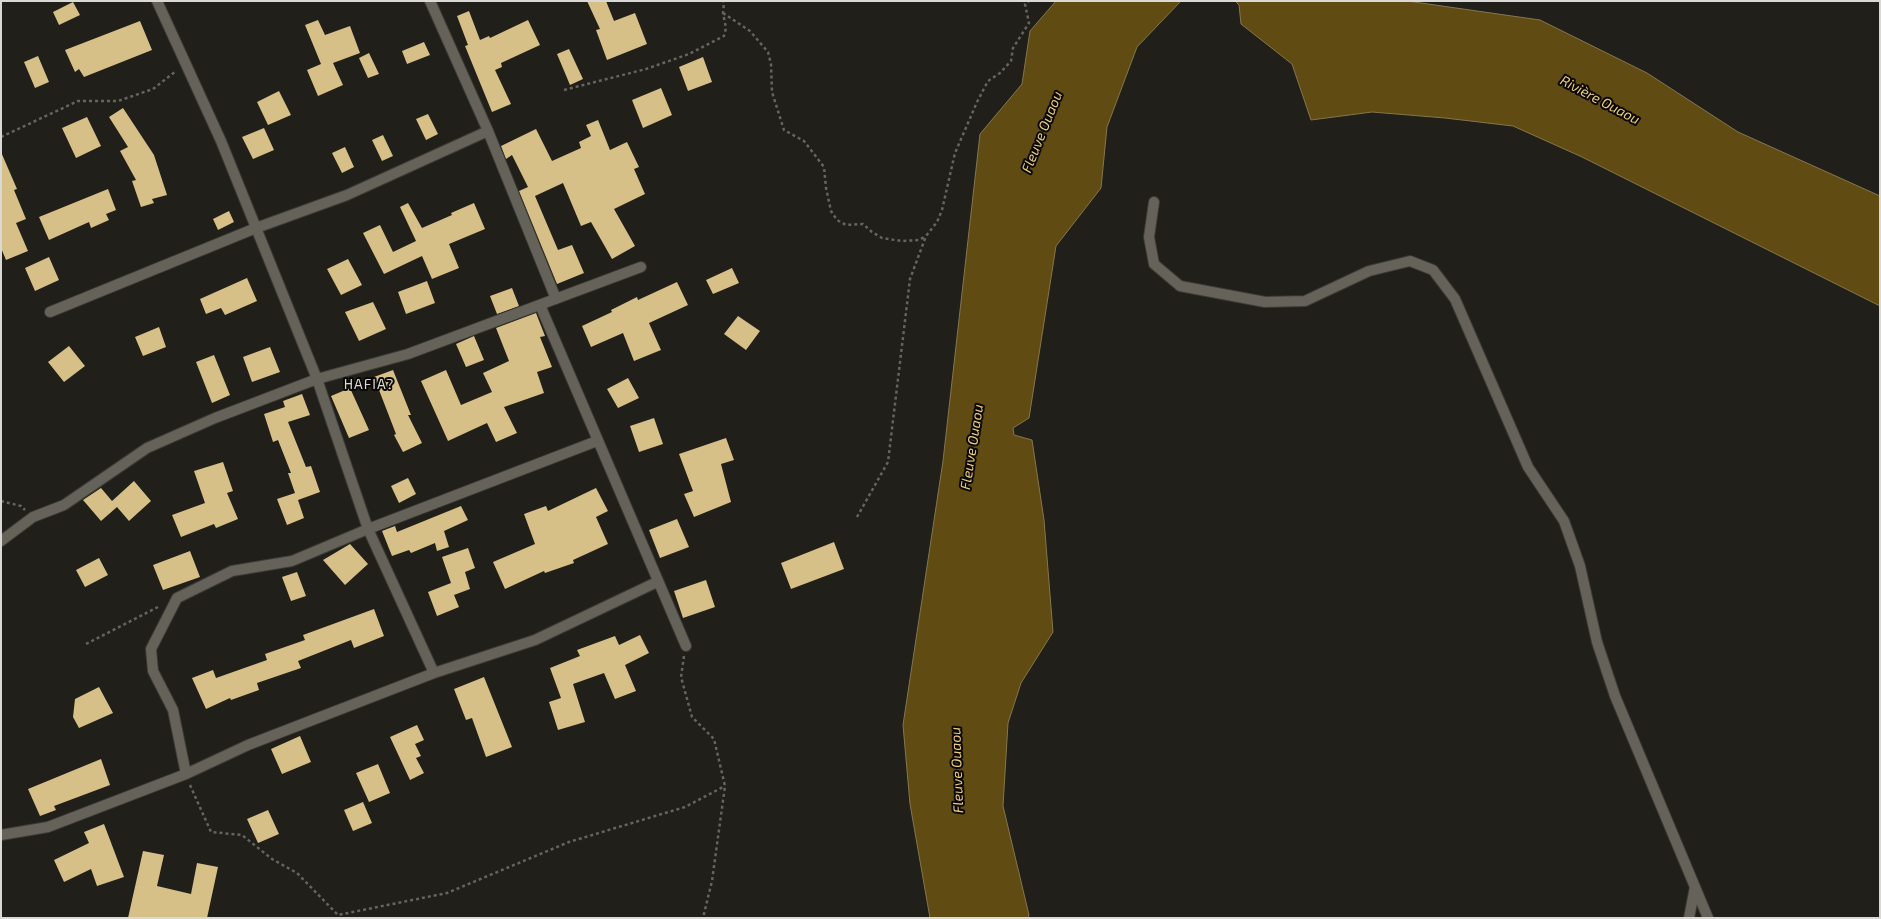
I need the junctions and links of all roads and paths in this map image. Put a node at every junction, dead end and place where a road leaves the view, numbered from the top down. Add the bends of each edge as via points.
1 (157, 1) edge
2 (430, 1) edge
3 (723, 1) edge
4 (1029, 1) edge
5 (724, 13) junction
6 (186, 63) junction
7 (564, 90) dead end
8 (488, 131) junction
9 (1, 137) edge
10 (1154, 202) dead end
11 (256, 228) junction
12 (926, 236) junction
13 (641, 267) dead end
14 (556, 299) junction
15 (540, 305) junction
16 (50, 312) dead end
17 (317, 379) junction
18 (598, 441) junction
19 (1, 501) edge
20 (33, 517) junction
21 (857, 517) dead end
22 (368, 529) junction
23 (1, 541) edge
24 (657, 582) junction
25 (177, 598) junction
26 (86, 644) dead end
27 (686, 646) joint
28 (434, 673) junction
29 (186, 774) junction
30 (725, 786) junction
31 (1, 835) edge
32 (1695, 887) junction
33 (703, 918) edge
34 (1689, 918) edge
35 (1708, 918) edge

1 - 6 street
2 - 8 street
3 - 5 path
4 - 12 path via 1025,4 1029,23 1013,48 1011,61 988,81 977,102 955,153 942,210 937,222
5 - 7 path via 724,36 689,54 646,69
5 - 12 path via 750,31 768,52 772,64 772,92 784,130 804,141 824,167 826,188 837,220 846,225 863,224 882,238 907,241 919,240
6 - 9 path via 153,89 118,101 78,101
6 - 11 street
8 - 11 street via 347,195
8 - 14 street
10 - 32 street via 1150,237 1154,264 1180,286 1265,302 1305,301 1369,271 1410,261 1433,270 1455,299 1528,467 1564,521 1580,566 1597,642 1615,696
11 - 16 street
11 - 17 street
12 - 21 path via 910,279 888,462
13 - 14 street
14 - 15 street
15 - 17 street via 408,354
15 - 18 street
17 - 20 street via 215,418 147,448 64,505
17 - 22 street
18 - 22 street
18 - 24 street
19 - 20 path via 21,506
20 - 23 street
22 - 25 street via 292,561 232,571
22 - 28 street
24 - 27 street
24 - 28 street via 535,640
25 - 26 path
25 - 29 street via 151,649 153,671 173,710
27 - 30 path via 680,677 692,717 714,739
28 - 29 street via 248,745
29 - 30 path via 210,832 242,836 272,859 297,873 338,915 448,893 569,842 686,807
29 - 31 street via 48,827
30 - 33 path via 712,881
32 - 34 street
32 - 35 street

